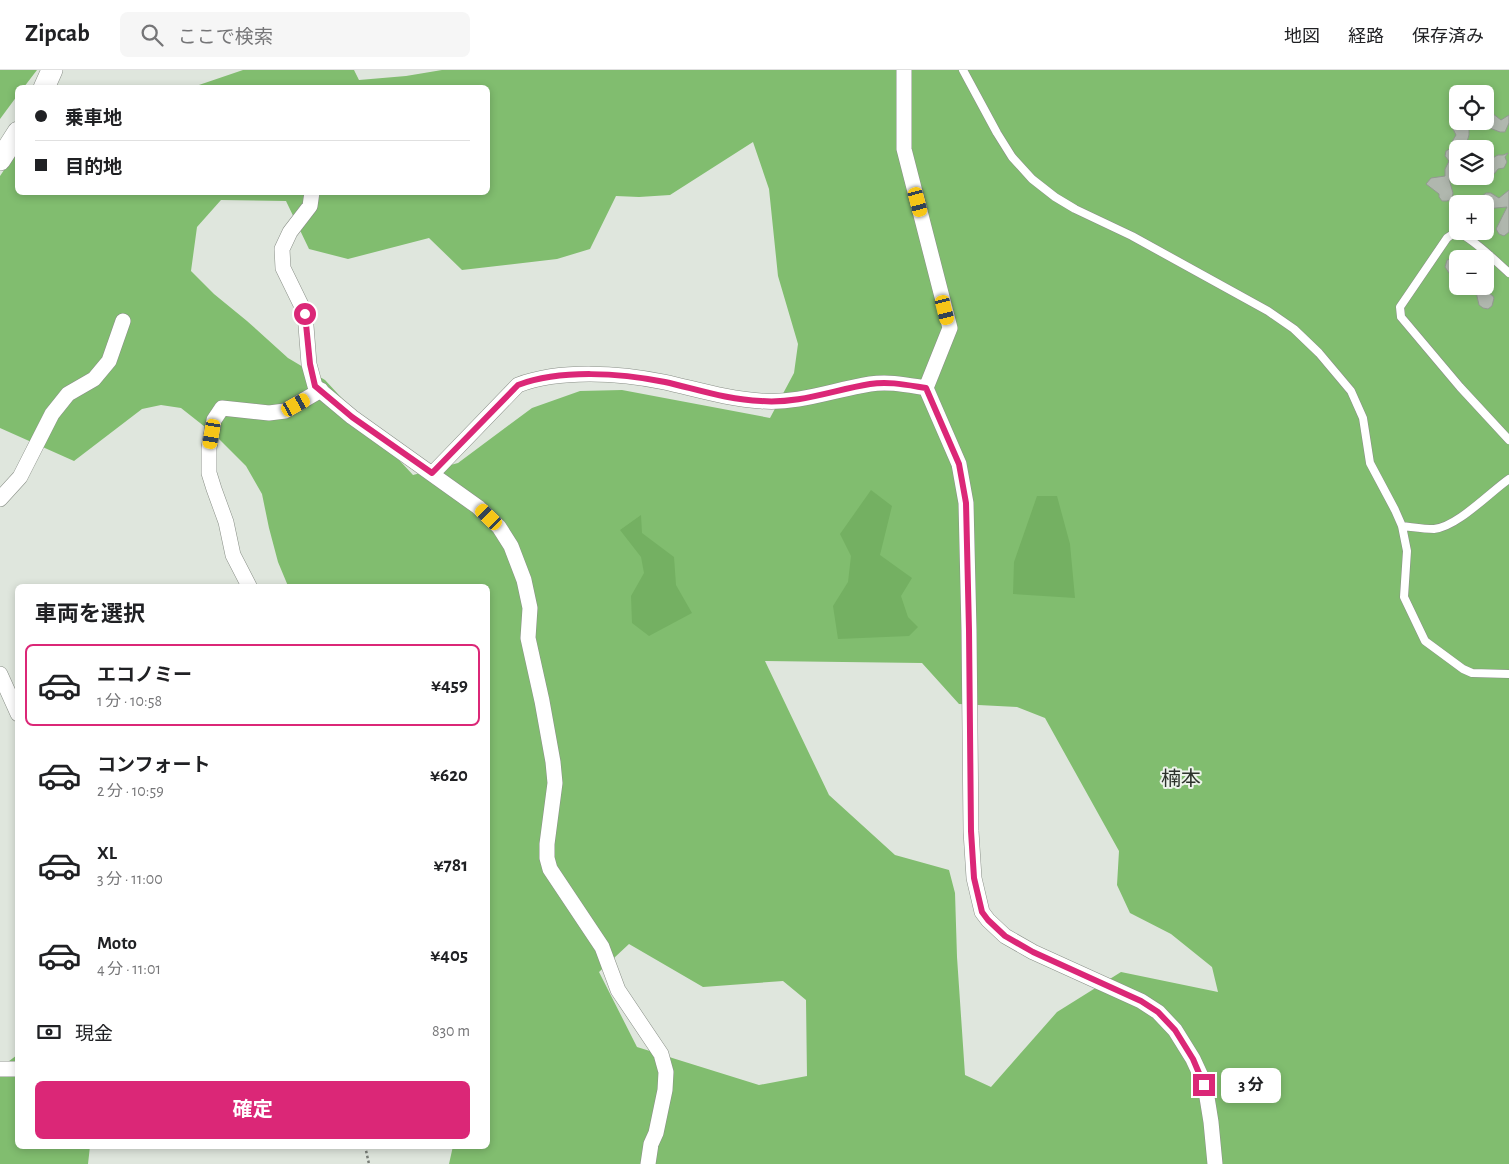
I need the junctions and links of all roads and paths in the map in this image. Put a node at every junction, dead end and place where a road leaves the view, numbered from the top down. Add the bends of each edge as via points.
1 (904, 70) edge
2 (963, 70) edge
3 (15, 137) edge
4 (0, 160) edge
5 (312, 195) edge
6 (1509, 272) edge
7 (123, 321) dead end
8 (926, 388) junction
9 (321, 390) junction
10 (1509, 440) edge
11 (432, 473) junction
12 (1509, 480) edge
13 (0, 498) edge
14 (1402, 526) junction
15 (248, 584) edge
16 (0, 674) edge
17 (1509, 674) edge
18 (15, 707) edge
19 (0, 1069) edge
20 (15, 1069) edge
21 (366, 1149) edge
22 (369, 1164) edge
23 (648, 1164) edge
24 (1215, 1164) edge

1 - 8 street via 904,149 950,328
2 - 14 lane via 1012,157 1032,179 1075,209 1132,236 1268,310 1294,329 1319,354 1351,391 1363,418 1370,463
3 - 4 main road
5 - 9 street via 310,206 290,232 282,249 283,268 305,314 310,364 315,386
6 - 10 lane via 1469,239 1455,233 1447,238 1400,307 1401,317
7 - 13 street via 109,361 94,379 68,394 52,414 20,477
8 - 11 street via 870,384 796,400 761,402 631,377 594,374 531,380 518,385
8 - 24 street via 959,464 966,503 971,831 974,878 982,912 1005,936 1141,1001 1158,1012 1175,1030 1204,1085
9 - 11 street via 352,417
9 - 15 street via 286,411 222,408 214,420 209,473 226,522 233,555
11 - 23 street via 499,527 511,546 524,580 530,608 528,638 555,783 547,844 550,869 602,947 618,990 661,1054 666,1072
12 - 14 lane via 1454,522 1434,529
14 - 17 lane via 1407,551 1404,597 1425,641 1472,673
16 - 18 street
19 - 20 street
21 - 22 path

